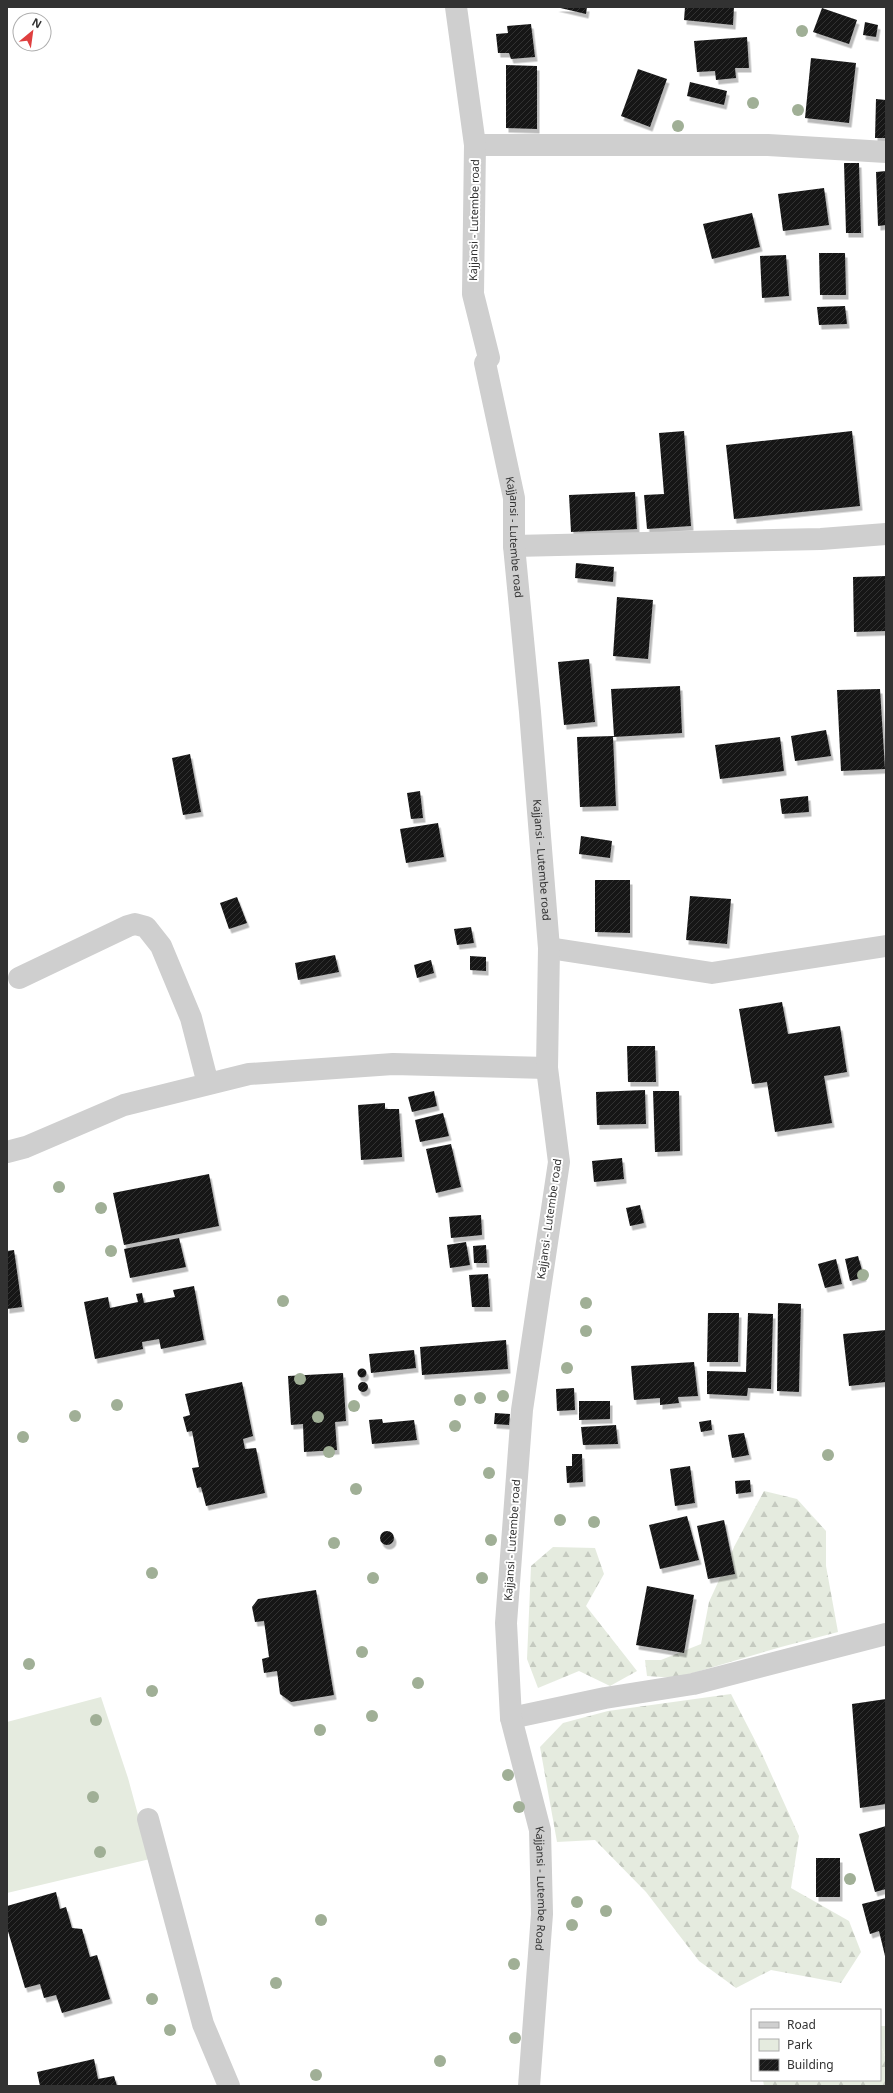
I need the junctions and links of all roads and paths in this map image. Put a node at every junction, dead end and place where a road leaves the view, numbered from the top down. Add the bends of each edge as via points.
1 (456, 7) edge
2 (475, 145) junction
3 (886, 152) edge
4 (886, 534) edge
5 (514, 546) junction
6 (886, 946) edge
7 (549, 948) junction
8 (20, 978) dead end
9 (548, 1068) junction
10 (208, 1084) junction
11 (7, 1152) edge
12 (886, 1634) edge
13 (511, 1718) junction
14 (148, 1820) dead end
15 (229, 2086) edge
16 (529, 2086) edge

1 - 2 street, Kajjansi - Lutembe road
2 - 3 street via 768,145
2 - 5 street, Kajjansi - Lutembe road via 473,294 489,358 485,363 514,498
4 - 5 street via 821,539
5 - 7 street, Kajjansi - Lutembe road
6 - 7 street via 712,973
7 - 9 street, Kajjansi - Lutembe road
8 - 10 street via 128,926 135,924 146,927 161,946 182,993
9 - 10 street via 393,1064 249,1074
9 - 13 street, Kajjansi - Lutembe road via 559,1162 522,1410 506,1623
10 - 11 street via 124,1105 26,1147
12 - 13 street via 693,1684 605,1698
13 - 16 street, Kajjansi - Lutembe Road via 540,1830 542,1914
14 - 15 street via 203,2024

